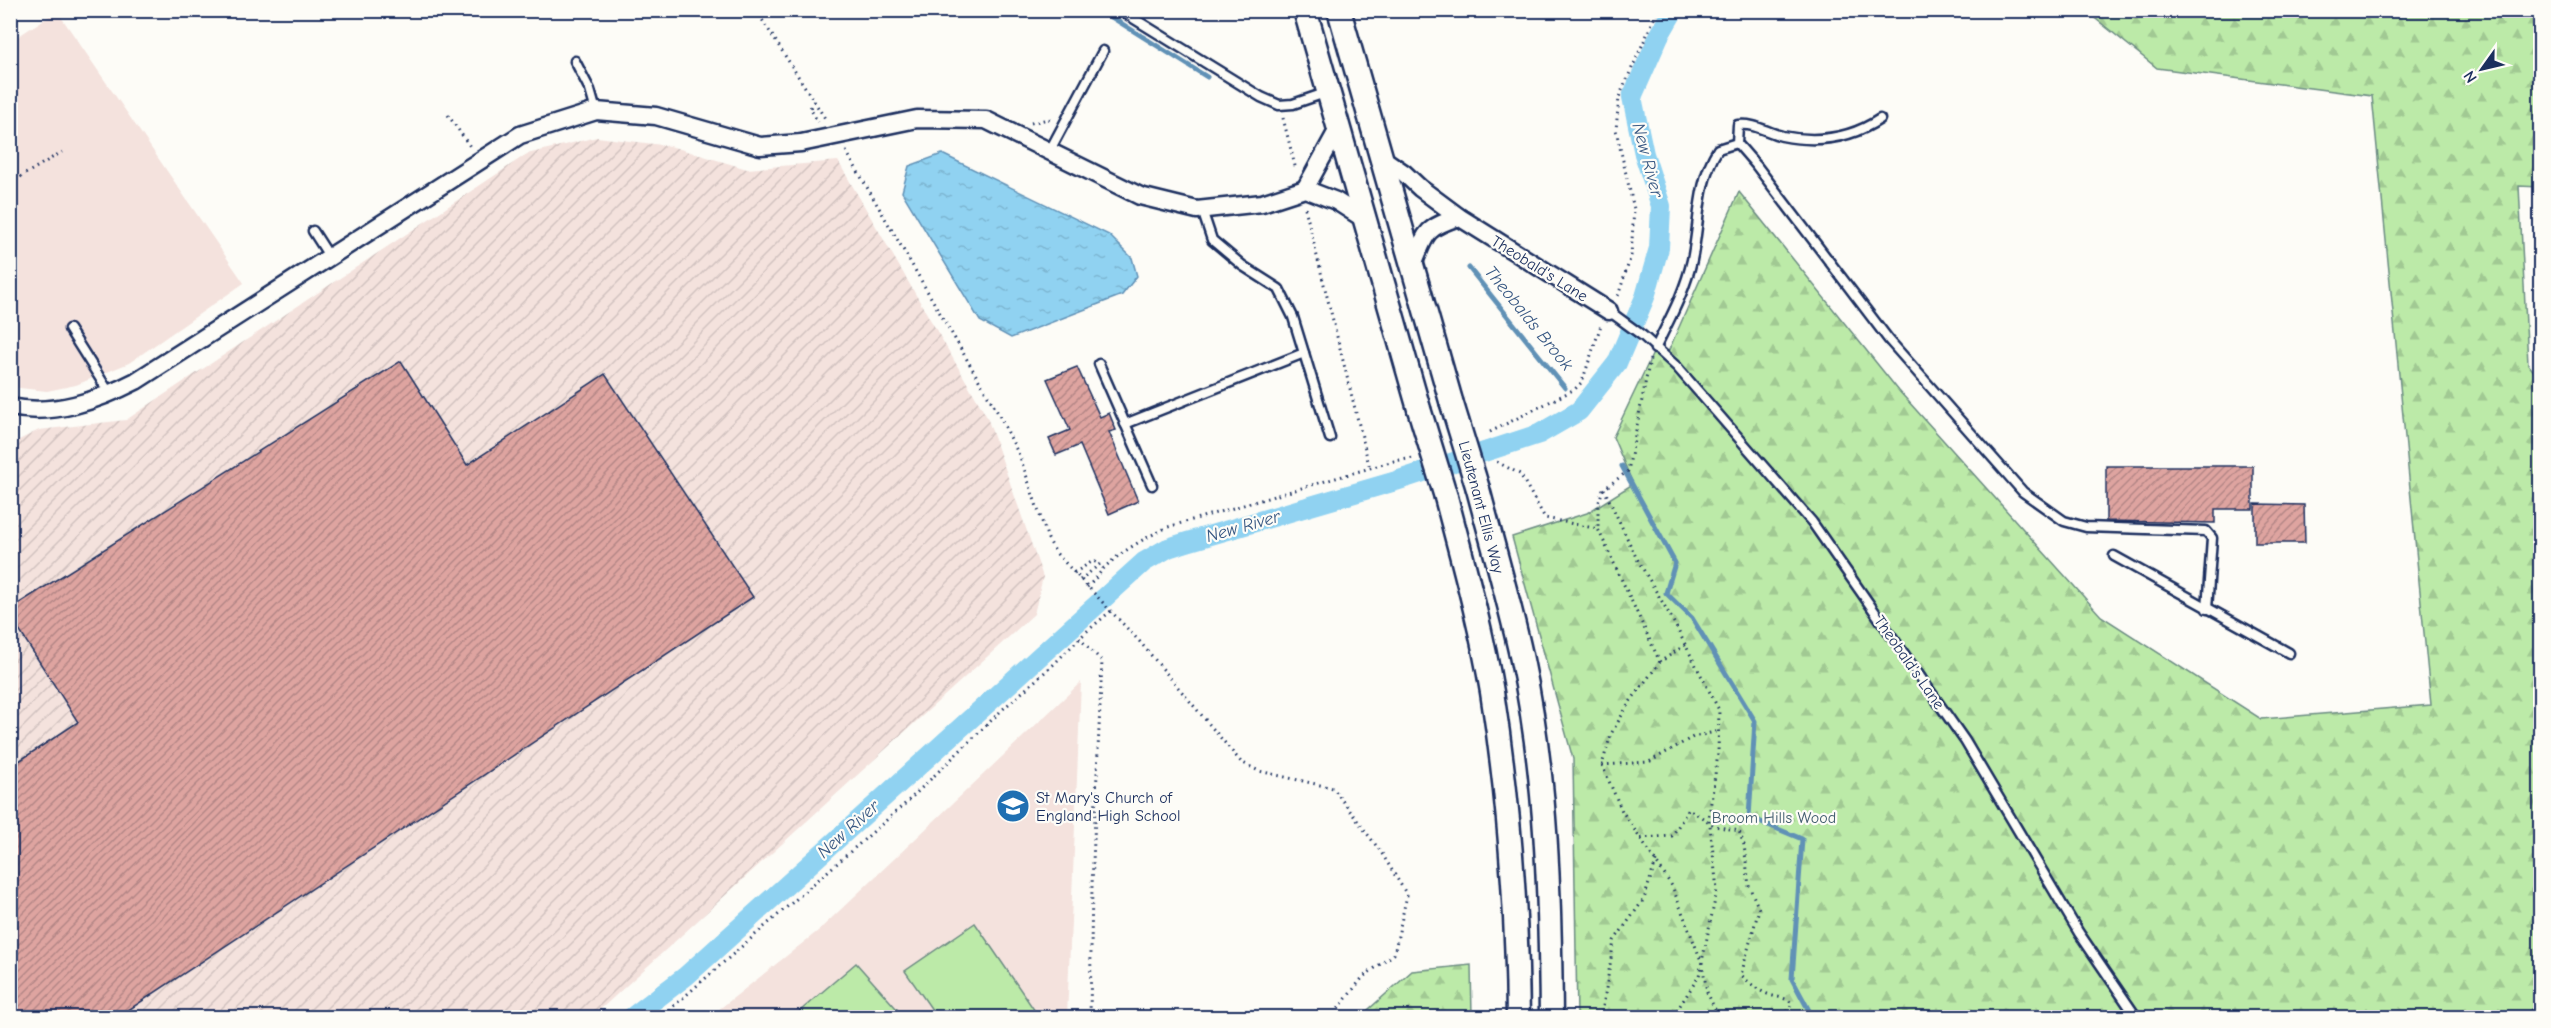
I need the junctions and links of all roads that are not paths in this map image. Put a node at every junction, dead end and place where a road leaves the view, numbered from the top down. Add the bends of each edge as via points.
1 (1120, 10) edge
2 (1305, 10) edge
3 (1339, 10) edge
4 (1103, 51) dead end
5 (575, 61) dead end
6 (1328, 92) junction
7 (596, 111) junction
8 (1880, 119) dead end
9 (1338, 129) junction
10 (1737, 143) junction
11 (1050, 150) junction
12 (1379, 156) junction
13 (1303, 189) junction
14 (1202, 210) junction
15 (1459, 217) junction
16 (1364, 219) junction
17 (313, 231) dead end
18 (329, 256) junction
19 (1413, 265) junction
20 (1616, 311) joint
21 (69, 329) dead end
22 (1655, 349) junction
23 (1304, 353) junction
24 (1099, 364) dead end
25 (110, 394) junction
26 (10, 407) edge
27 (1125, 424) junction
28 (1330, 438) dead end
29 (1152, 485) dead end
30 (2114, 556) dead end
31 (2207, 609) junction
32 (2289, 653) dead end
33 (2541, 1010) edge
34 (1518, 1017) edge
35 (1551, 1017) edge
36 (2137, 1017) edge
37 (2530, 1017) edge

1 - 6 lane via 1280,105
2 - 6 main road, Lieutenant Ellis Way
3 - 12 main road, Lieutenant Ellis Way
4 - 11 lane
5 - 7 lane
6 - 9 main road, Lieutenant Ellis Way
7 - 11 street via 656,116 759,146 801,143 917,119 986,120
7 - 18 street via 520,135
8 - 10 lane via 1847,135 1821,140 1781,136 1749,123 1738,125
9 - 13 street
9 - 16 main road, Lieutenant Ellis Way
10 - 22 lane via 1718,149 1705,174 1685,287
10 - 31 lane via 1896,348 2023,492 2064,521 2085,527 2206,531 2212,538
11 - 14 street via 1140,196
12 - 15 street, Theobald's Lane
12 - 19 main road, Lieutenant Ellis Way
13 - 14 street via 1262,203
13 - 16 street via 1336,201
14 - 23 lane via 1212,240 1243,266 1279,288
15 - 19 street via 1427,231
15 - 20 street, Theobald's Lane
16 - 34 main road, Lieutenant Ellis Way, bridge via 1446,497 1491,690 1513,868
17 - 18 lane
18 - 25 street
19 - 35 main road, Lieutenant Ellis Way, bridge via 1478,489 1522,661 1548,869
20 - 22 lane, Theobald's Lane
21 - 25 lane
22 - 36 lane, Theobald's Lane via 1677,367 1812,522 1965,741 2079,933
23 - 27 lane
23 - 28 lane
24 - 27 lane
25 - 26 street via 66,408
27 - 29 lane
30 - 31 lane
31 - 32 lane
33 - 37 lane

